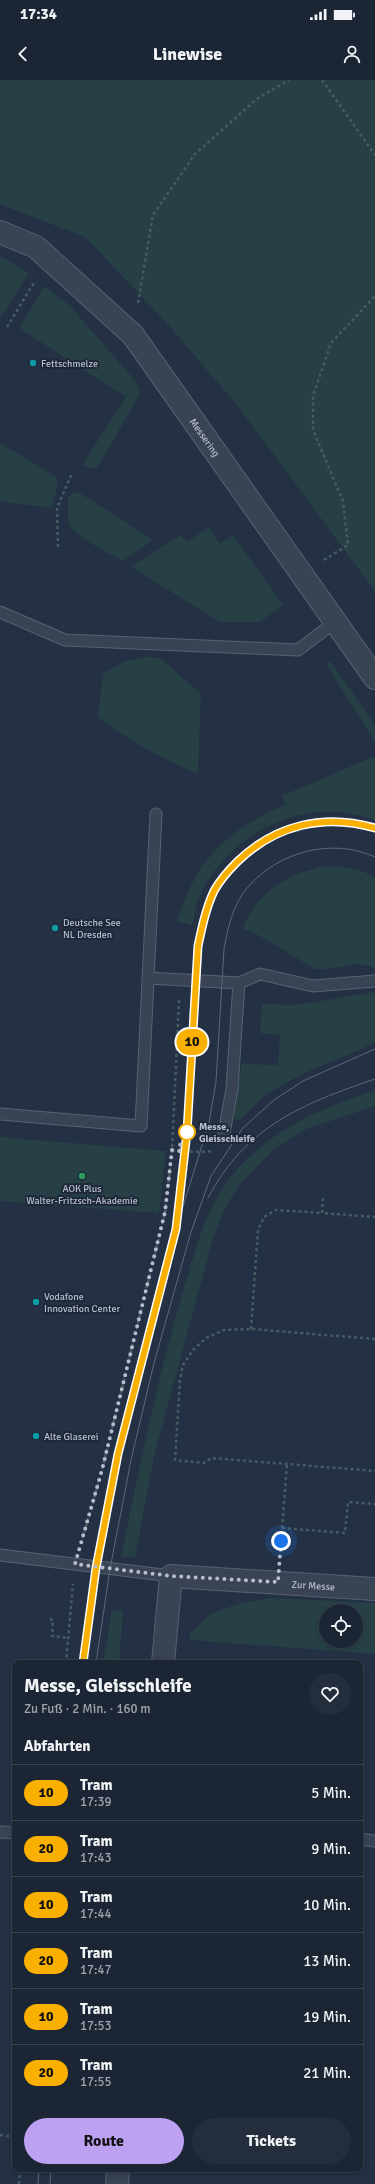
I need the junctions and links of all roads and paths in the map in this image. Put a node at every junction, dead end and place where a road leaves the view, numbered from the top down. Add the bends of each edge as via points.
1 (289, 80) edge
2 (322, 80) edge
3 (375, 155) edge
4 (0, 232) edge
5 (48, 259) junction
6 (375, 296) edge
7 (7, 326) dead end
8 (133, 335) junction
9 (72, 473) dead end
10 (58, 547) dead end
11 (301, 574) junction
12 (0, 612) edge
13 (335, 622) junction
14 (375, 678) edge
15 (156, 814) dead end
16 (148, 978) junction
17 (180, 979) junction
18 (375, 981) edge
19 (239, 983) junction
20 (0, 1114) edge
21 (224, 1134) joint
22 (180, 1145) dead end
23 (172, 1150) junction
24 (180, 1151) junction
25 (323, 1198) dead end
26 (322, 1212) junction
27 (375, 1217) edge
28 (251, 1329) junction
29 (375, 1338) edge
30 (287, 1464) junction
31 (375, 1471) edge
32 (375, 1504) edge
33 (282, 1528) junction
34 (0, 1555) edge
35 (75, 1564) junction
36 (171, 1576) junction
37 (278, 1582) junction
38 (375, 1589) edge
39 (50, 1619) dead end
40 (68, 1638) junction
41 (66, 1660) edge
42 (163, 1660) edge
43 (0, 1832) edge
44 (12, 1833) edge
45 (363, 1839) edge
46 (375, 1841) edge
47 (0, 2135) edge
48 (12, 2137) edge
49 (20, 2172) edge
50 (118, 2172) edge
51 (19, 2184) edge
52 (117, 2184) edge

1 - 8 path via 258,98 195,154 153,215
2 - 3 path
4 - 5 street, Messering via 36,247
5 - 7 path
5 - 8 street, Messering
6 - 11 path via 331,343 314,396 314,430 343,501 348,545
8 - 11 street, Messering
9 - 10 path via 57,508
11 - 13 street, Messering
12 - 13 lane via 65,640 298,650
13 - 14 street, Messering
15 - 16 lane
16 - 17 lane
16 - 20 lane via 141,1126
17 - 19 lane
17 - 23 path
18 - 19 lane via 313,986 260,974
19 - 21 lane via 232,1088
21 - 24 path via 214,1151
22 - 24 path
23 - 24 path
23 - 35 path via 165,1212 102,1470
25 - 26 path
26 - 27 path
26 - 28 path via 276,1210 264,1217 258,1230
28 - 29 path
28 - 30 path via 224,1330 206,1338 183,1364 175,1460 204,1463 211,1458
30 - 31 path
30 - 33 path
32 - 33 path via 348,1502 345,1533
33 - 37 path
34 - 35 lane
35 - 36 lane
35 - 40 path
36 - 37 street, Zur Messe
36 - 42 street
37 - 38 street, Zur Messe
39 - 40 path via 53,1620 52,1636
40 - 41 path
43 - 44 lane
45 - 46 lane
47 - 48 path
49 - 51 path
50 - 52 street

